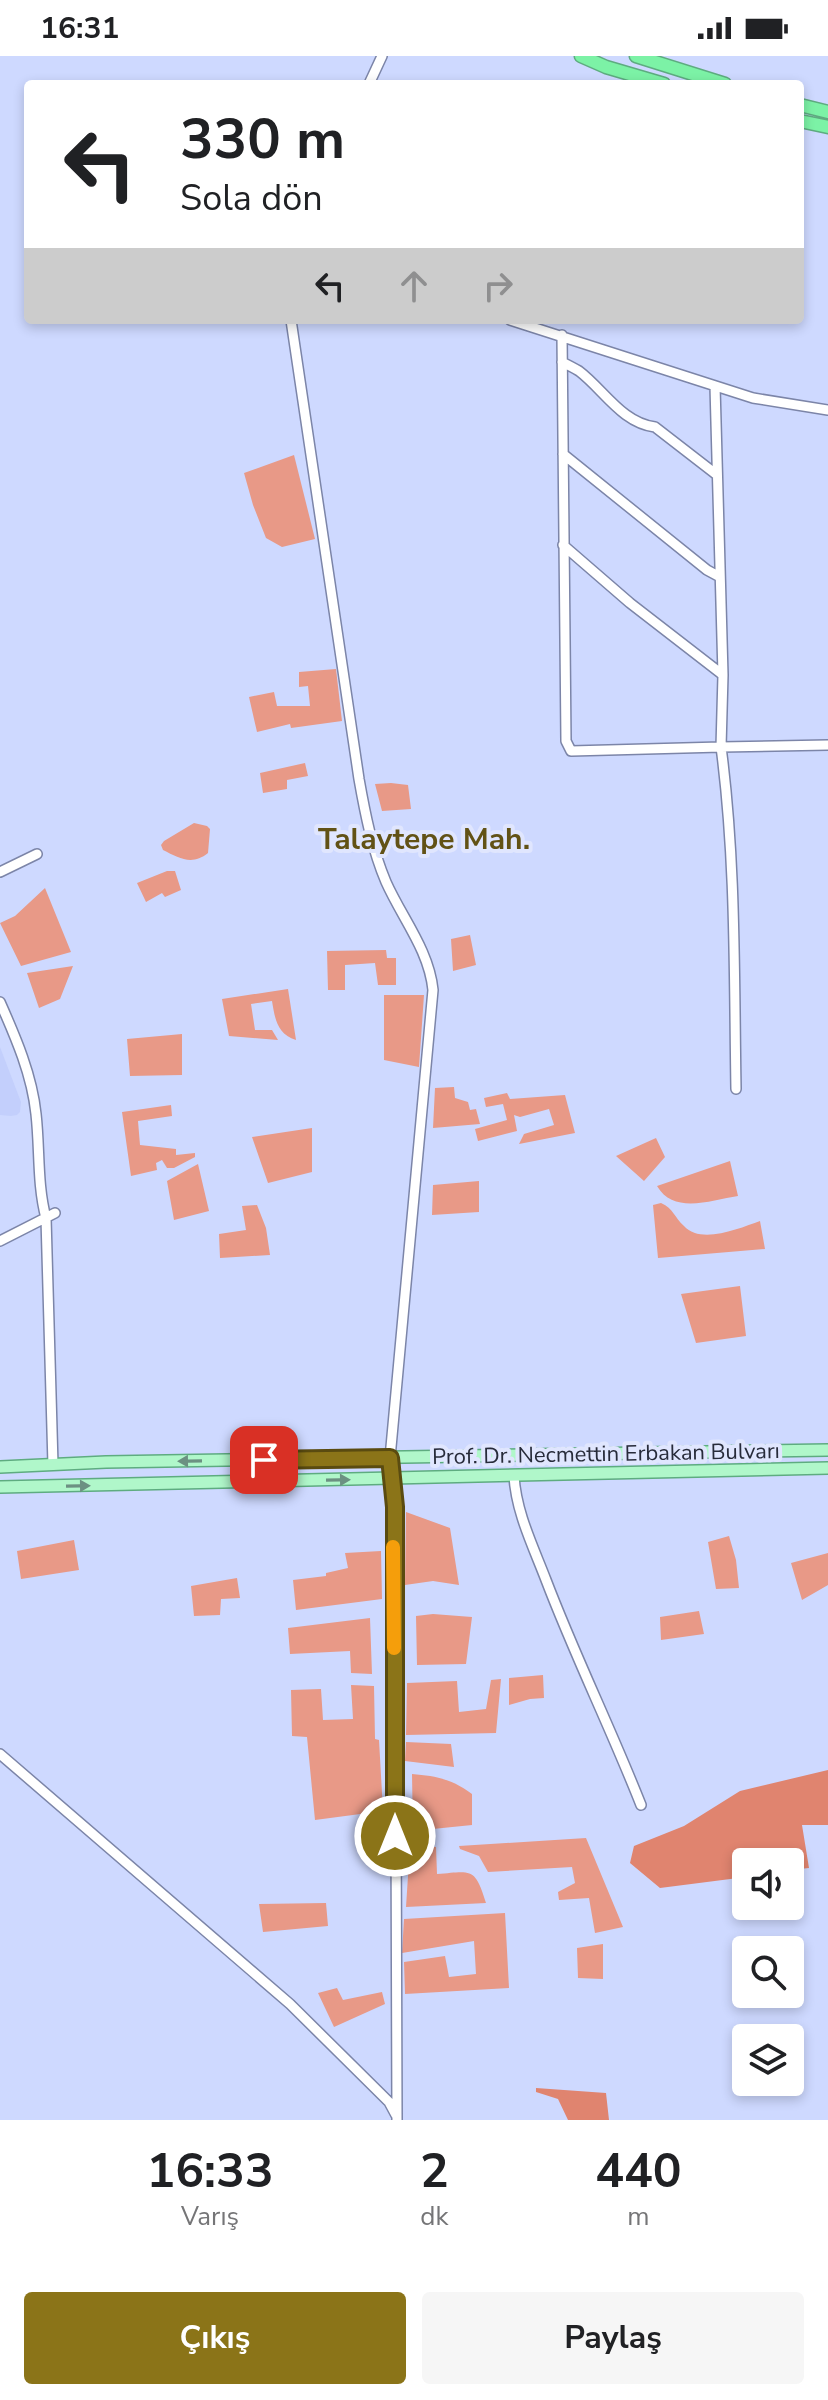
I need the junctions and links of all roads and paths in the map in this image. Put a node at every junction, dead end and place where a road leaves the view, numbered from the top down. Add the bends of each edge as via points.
1 (382, 56) edge
2 (581, 56) edge
3 (636, 56) edge
4 (371, 80) edge
5 (650, 80) edge
6 (712, 80) edge
7 (804, 106) edge
8 (828, 112) edge
9 (804, 122) edge
10 (828, 127) edge
11 (291, 324) edge
12 (524, 324) edge
13 (562, 335) junction
14 (562, 362) junction
15 (715, 386) junction
16 (828, 410) edge
17 (563, 454) junction
18 (717, 475) junction
19 (563, 545) junction
20 (720, 577) junction
21 (723, 675) junction
22 (828, 745) edge
23 (721, 747) junction
24 (37, 854) dead end
25 (0, 872) edge
26 (0, 1002) edge
27 (736, 1089) dead end
28 (50, 1216) junction
29 (0, 1241) edge
30 (828, 1450) edge
31 (390, 1458) junction
32 (53, 1465) junction
33 (0, 1467) edge
34 (828, 1468) edge
35 (514, 1476) junction
36 (391, 1479) junction
37 (0, 1487) edge
38 (0, 1754) edge
39 (641, 1805) dead end
40 (398, 2119) edge

1 - 4 street
2 - 5 highway
3 - 6 highway
7 - 8 highway
9 - 10 highway
11 - 31 street via 367,823 385,878 431,970 433,990
12 - 13 street
13 - 14 street
13 - 15 street
14 - 17 street
14 - 18 street via 633,420 655,427
15 - 16 street
15 - 18 street
17 - 19 street
17 - 20 street
18 - 20 street
19 - 21 street
19 - 23 street via 567,747 576,752
20 - 21 street
21 - 23 street
22 - 23 street
23 - 27 street via 733,902
24 - 25 street
26 - 28 street via 30,1076 41,1199
28 - 29 street
28 - 32 street
30 - 31 main road, Prof. Dr. Necmettin Erbakan Bulvarı
31 -> 32 main road, Prof. Dr. Necmettin Erbakan Bulvarı
31 - 36 street
32 - 33 main road, Prof. Dr. Necmettin Erbakan Bulvarı
34 - 35 main road, Prof. Dr. Necmettin Erbakan Bulvarı
35 - 36 main road, Prof. Dr. Necmettin Erbakan Bulvarı
35 - 39 street via 515,1499 568,1638
37 -> 36 main road, Prof. Dr. Necmettin Erbakan Bulvarı
36 - 40 street
38 - 40 street via 290,2004 389,2102

